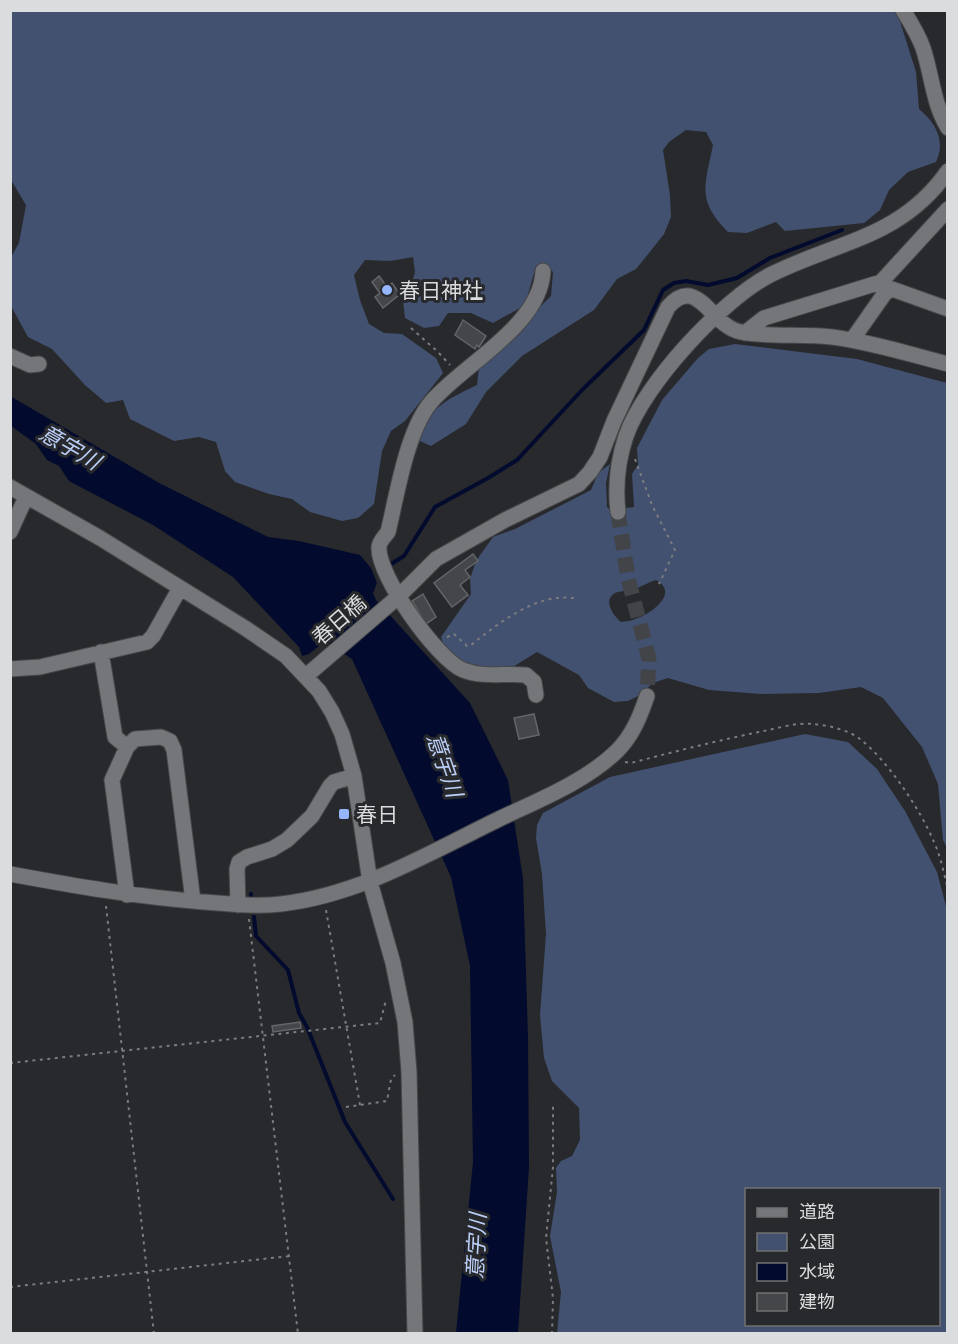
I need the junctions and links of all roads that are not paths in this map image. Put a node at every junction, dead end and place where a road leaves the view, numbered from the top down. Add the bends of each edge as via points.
1 (903, 10) edge
2 (948, 128) edge
3 (948, 171) edge
4 (948, 209) edge
5 (543, 271) dead end
6 (885, 287) junction
7 (948, 309) edge
8 (715, 316) junction
9 (745, 333) junction
10 (852, 340) junction
11 (10, 356) edge
12 (39, 364) dead end
13 (948, 364) edge
14 (10, 487) edge
15 (26, 498) junction
16 (618, 512) tunnel mouth
17 (10, 532) edge
18 (180, 588) junction
19 (396, 598) junction
20 (102, 652) junction
21 (10, 669) edge
22 (310, 673) junction
23 (536, 694) dead end
24 (647, 696) tunnel mouth
25 (127, 747) junction
26 (354, 776) junction
27 (10, 874) edge
28 (374, 880) junction
29 (127, 895) junction
30 (193, 901) junction
31 (243, 905) junction
32 (415, 1334) edge

1 - 2 street via 918,35 941,117
3 - 8 street via 905,216 873,234 767,277
4 - 6 street
5 - 19 street via 539,294 514,328 431,401 414,428 388,532 379,545 379,556
6 - 7 street
6 - 9 street via 765,318
6 - 10 street via 885,293
8 - 9 street via 731,330
8 - 16 street via 634,417 622,450
8 - 19 street, 春日橋 via 695,298 686,294 676,298 663,316 600,456 579,484 436,559
9 - 10 street
10 - 13 street
11 - 12 street via 30,365
14 - 15 street
15 - 17 street
15 - 18 street
18 - 20 street via 147,642
18 - 22 street
19 - 22 street, 春日橋
19 - 23 street via 447,660 462,669 493,676 526,675 534,682
20 - 21 street via 40,667
20 - 25 street via 115,737
22 - 26 street via 342,735
24 - 28 street via 637,723 615,753 589,773
25 - 29 street via 112,780
25 - 30 street via 135,739 161,737 173,745
26 - 28 street
26 - 31 street via 330,786 312,816 280,845 239,862
27 - 29 street
28 - 31 street via 323,896 280,904
28 - 32 street via 376,908 400,996 409,1072
29 - 30 street
30 - 31 street

